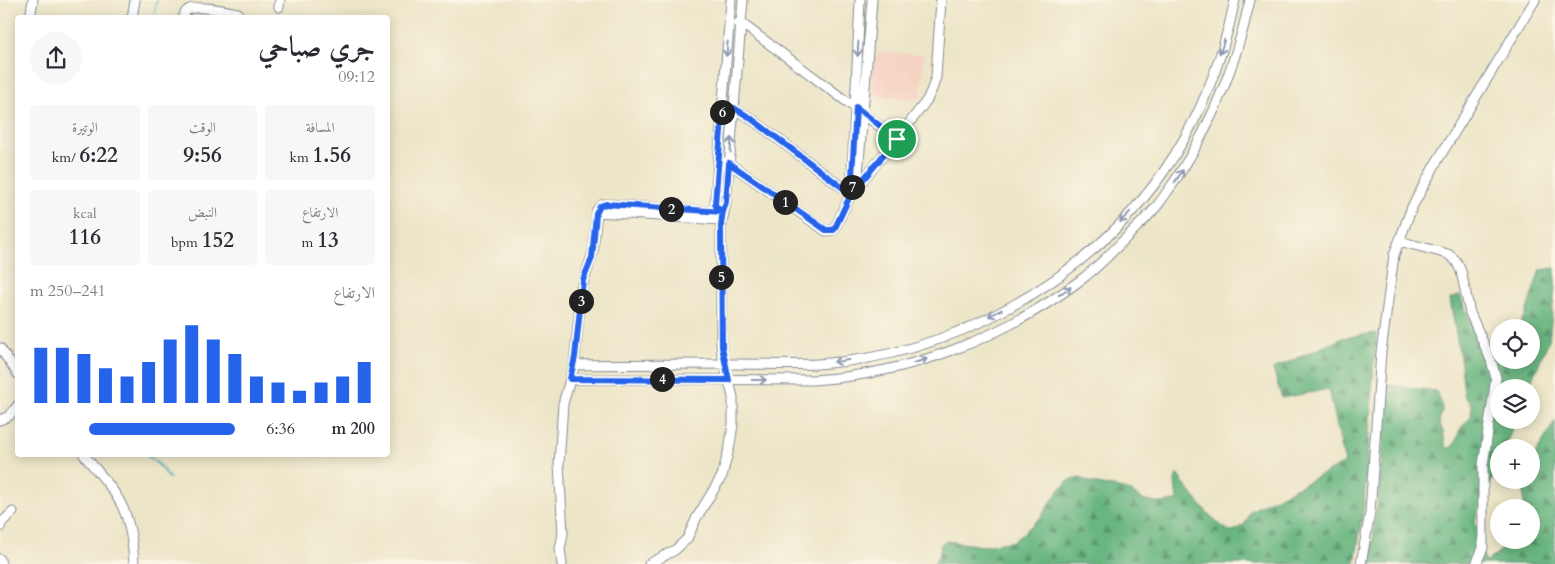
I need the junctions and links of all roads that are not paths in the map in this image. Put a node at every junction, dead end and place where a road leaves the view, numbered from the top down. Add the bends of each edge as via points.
1 (33, 0) edge
2 (135, 0) edge
3 (731, 0) edge
4 (743, 0) edge
5 (860, 0) edge
6 (872, 0) edge
7 (940, 0) edge
8 (1234, 0) edge
9 (1250, 0) edge
10 (1535, 0) edge
11 (238, 13) dead end
12 (30, 15) edge
13 (132, 15) edge
14 (184, 15) edge
15 (730, 22) junction
16 (742, 23) junction
17 (723, 106) junction
18 (734, 108) junction
19 (859, 110) junction
20 (897, 139) junction
21 (718, 161) junction
22 (729, 163) junction
23 (853, 190) junction
24 (722, 214) junction
25 (1399, 241) junction
26 (0, 348) edge
27 (574, 364) junction
28 (724, 364) junction
29 (15, 370) edge
30 (570, 379) junction
31 (729, 380) junction
32 (15, 409) edge
33 (0, 420) edge
34 (86, 457) edge
35 (13, 512) dead end
36 (0, 527) edge
37 (0, 559) edge
38 (1, 564) edge
39 (134, 564) edge
40 (562, 564) edge
41 (649, 564) edge
42 (1361, 564) edge
43 (1476, 564) edge

1 - 12 street
2 - 13 street
3 - 15 street
4 - 16 street
5 -> 19 street
6 - 19 street
7 - 20 street via 936,77 932,90
8 -> 28 street via 1222,50 1205,98 1162,174 1101,241 1061,273 1023,299 987,317 906,349 819,364
31 -> 9 street via 839,379 916,362 1006,327 1083,279 1159,204 1182,170 1207,126 1231,72
10 - 25 street via 1436,163
11 - 14 street via 197,8
15 - 16 street
15 -> 17 street
16 - 18 street
16 - 19 street
17 - 18 street
17 - 21 street
22 -> 18 street
18 - 23 street
19 - 20 street
19 - 23 street
20 - 23 street
21 - 22 street
21 - 24 street via 715,204
22 - 23 street via 826,230 834,230
22 - 24 street
24 - 27 street via 600,206 596,212 593,253 582,286
24 - 28 street
25 - 42 street via 1394,255 1382,352 1370,513
25 - 43 street via 1448,254 1456,260 1470,314 1496,378 1483,465 1483,548
26 - 29 street
27 - 28 street
27 - 30 street
28 - 31 street
30 - 31 street
30 - 40 street via 563,399 560,443
31 - 41 street via 733,424 722,476 702,506 684,543
32 - 33 street
34 - 39 street via 120,502 131,536
35 - 36 street
37 - 38 street

